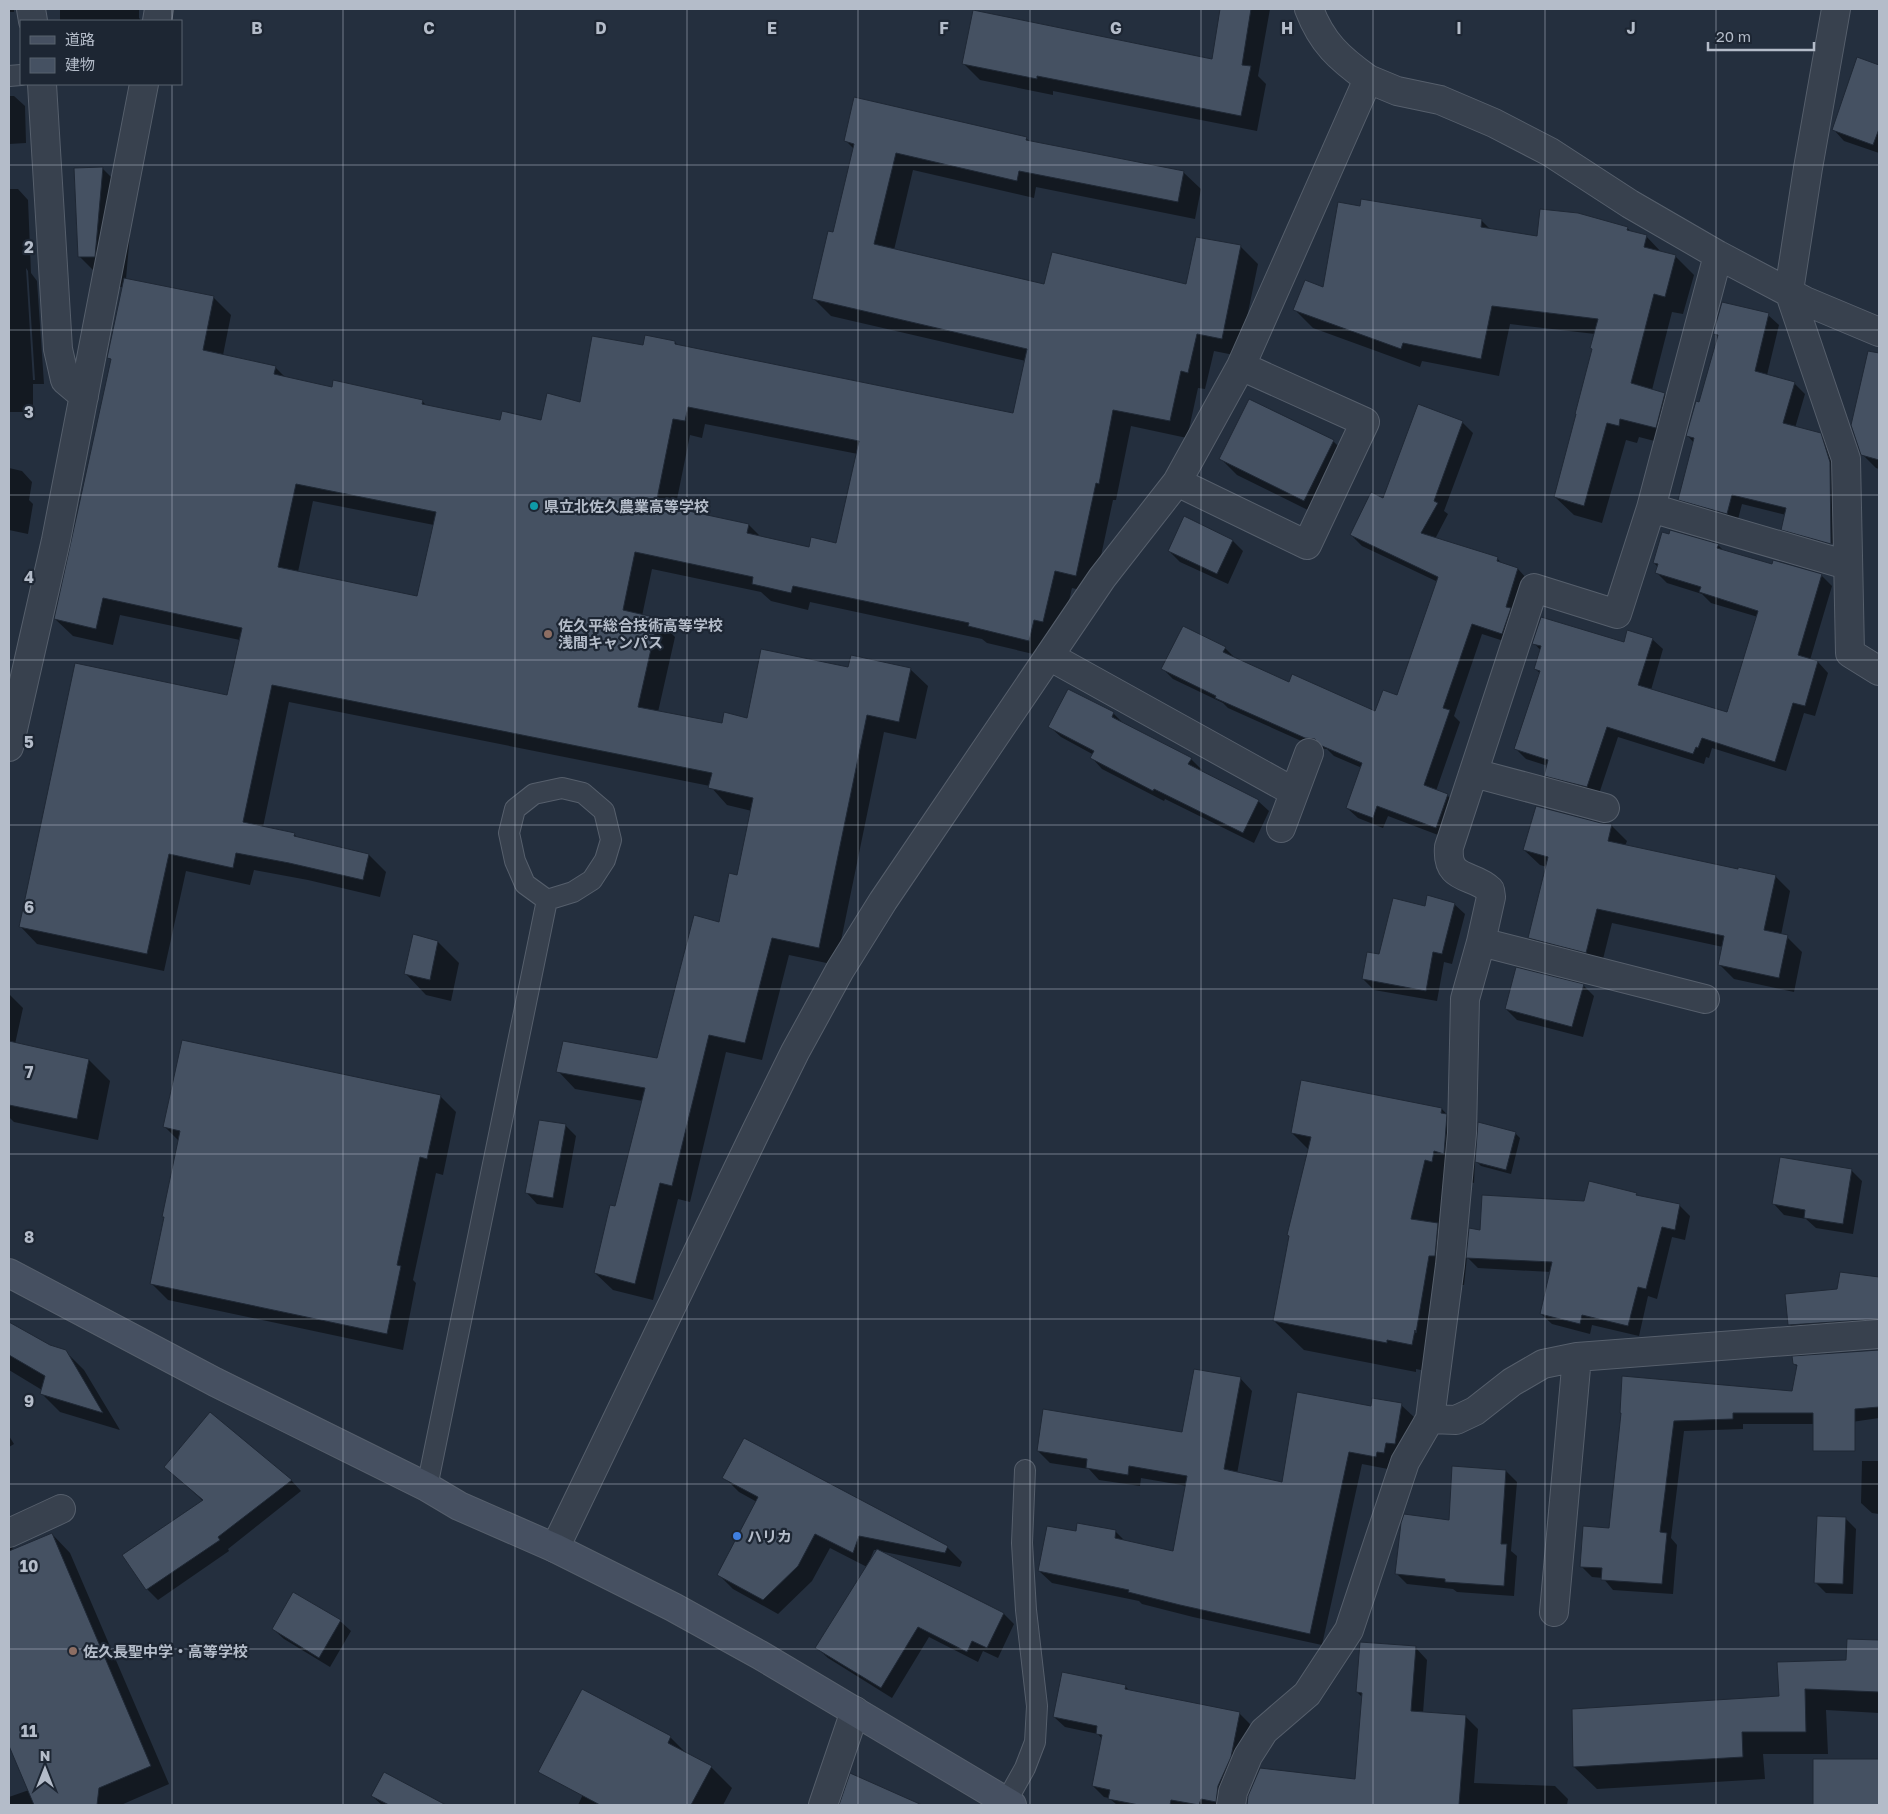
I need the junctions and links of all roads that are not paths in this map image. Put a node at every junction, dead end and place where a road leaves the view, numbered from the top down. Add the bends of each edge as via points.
1 (1309, 9) edge
2 (1836, 9) edge
3 (1368, 79) junction
4 (42, 85) edge
5 (144, 85) edge
6 (1718, 255) junction
7 (1789, 291) junction
8 (1879, 332) edge
9 (1241, 366) junction
10 (84, 396) junction
11 (1177, 482) junction
12 (1651, 508) junction
13 (1847, 565) junction
14 (1049, 656) junction
15 (1879, 671) edge
16 (9, 747) edge
17 (1309, 753) dead end
18 (1474, 773) junction
19 (1294, 792) junction
20 (1605, 808) dead end
21 (1282, 828) dead end
22 (547, 900) junction
23 (1481, 942) junction
24 (1705, 999) dead end
25 (9, 1273) edge
26 (1879, 1334) edge
27 (1577, 1357) junction
28 (1430, 1419) junction
29 (1025, 1470) dead end
30 (426, 1487) junction
31 (61, 1509) dead end
32 (9, 1533) edge
33 (555, 1548) junction
34 (1554, 1612) dead end
35 (855, 1711) junction
36 (1009, 1803) edge
37 (823, 1805) edge
38 (1231, 1805) edge

1 - 3 street via 1317,29 1332,49
2 - 7 street
3 - 6 street via 1396,91 1440,100 1494,123 1550,152 1630,204
3 - 9 street
4 - 10 street via 58,349 65,380
5 - 10 street
6 - 7 street
6 - 12 street
7 - 8 street
7 - 13 street via 1846,459
9 - 11 street
9 - 11 street via 1365,422 1307,546
10 - 16 street via 56,540
11 - 14 street via 1102,578
12 - 13 street
12 - 18 street via 1617,614 1534,588
13 - 15 street via 1850,653
14 - 19 street
14 - 33 street via 840,970 757,1129
17 - 19 street
18 - 20 street
18 - 23 street via 1448,857 1456,872 1486,885 1490,890
19 - 21 street
22 - 22 lane via 572,892 592,880 605,860 611,840 604,812 583,793 562,788 534,794 516,808 509,833 525,884
22 - 30 lane
23 - 24 street
23 - 28 street via 1465,999 1461,1142 1450,1265
25 - 30 street via 215,1382
26 - 27 street
27 - 28 street via 1543,1364 1512,1382 1476,1411 1456,1420
27 - 34 street
28 - 38 street via 1405,1462 1350,1630 1307,1694 1264,1731 1248,1756
29 - 36 lane via 1022,1543 1037,1706 1035,1742
30 - 33 street via 459,1506
31 - 32 street
33 - 35 street via 673,1607
35 - 36 street
35 - 37 street

